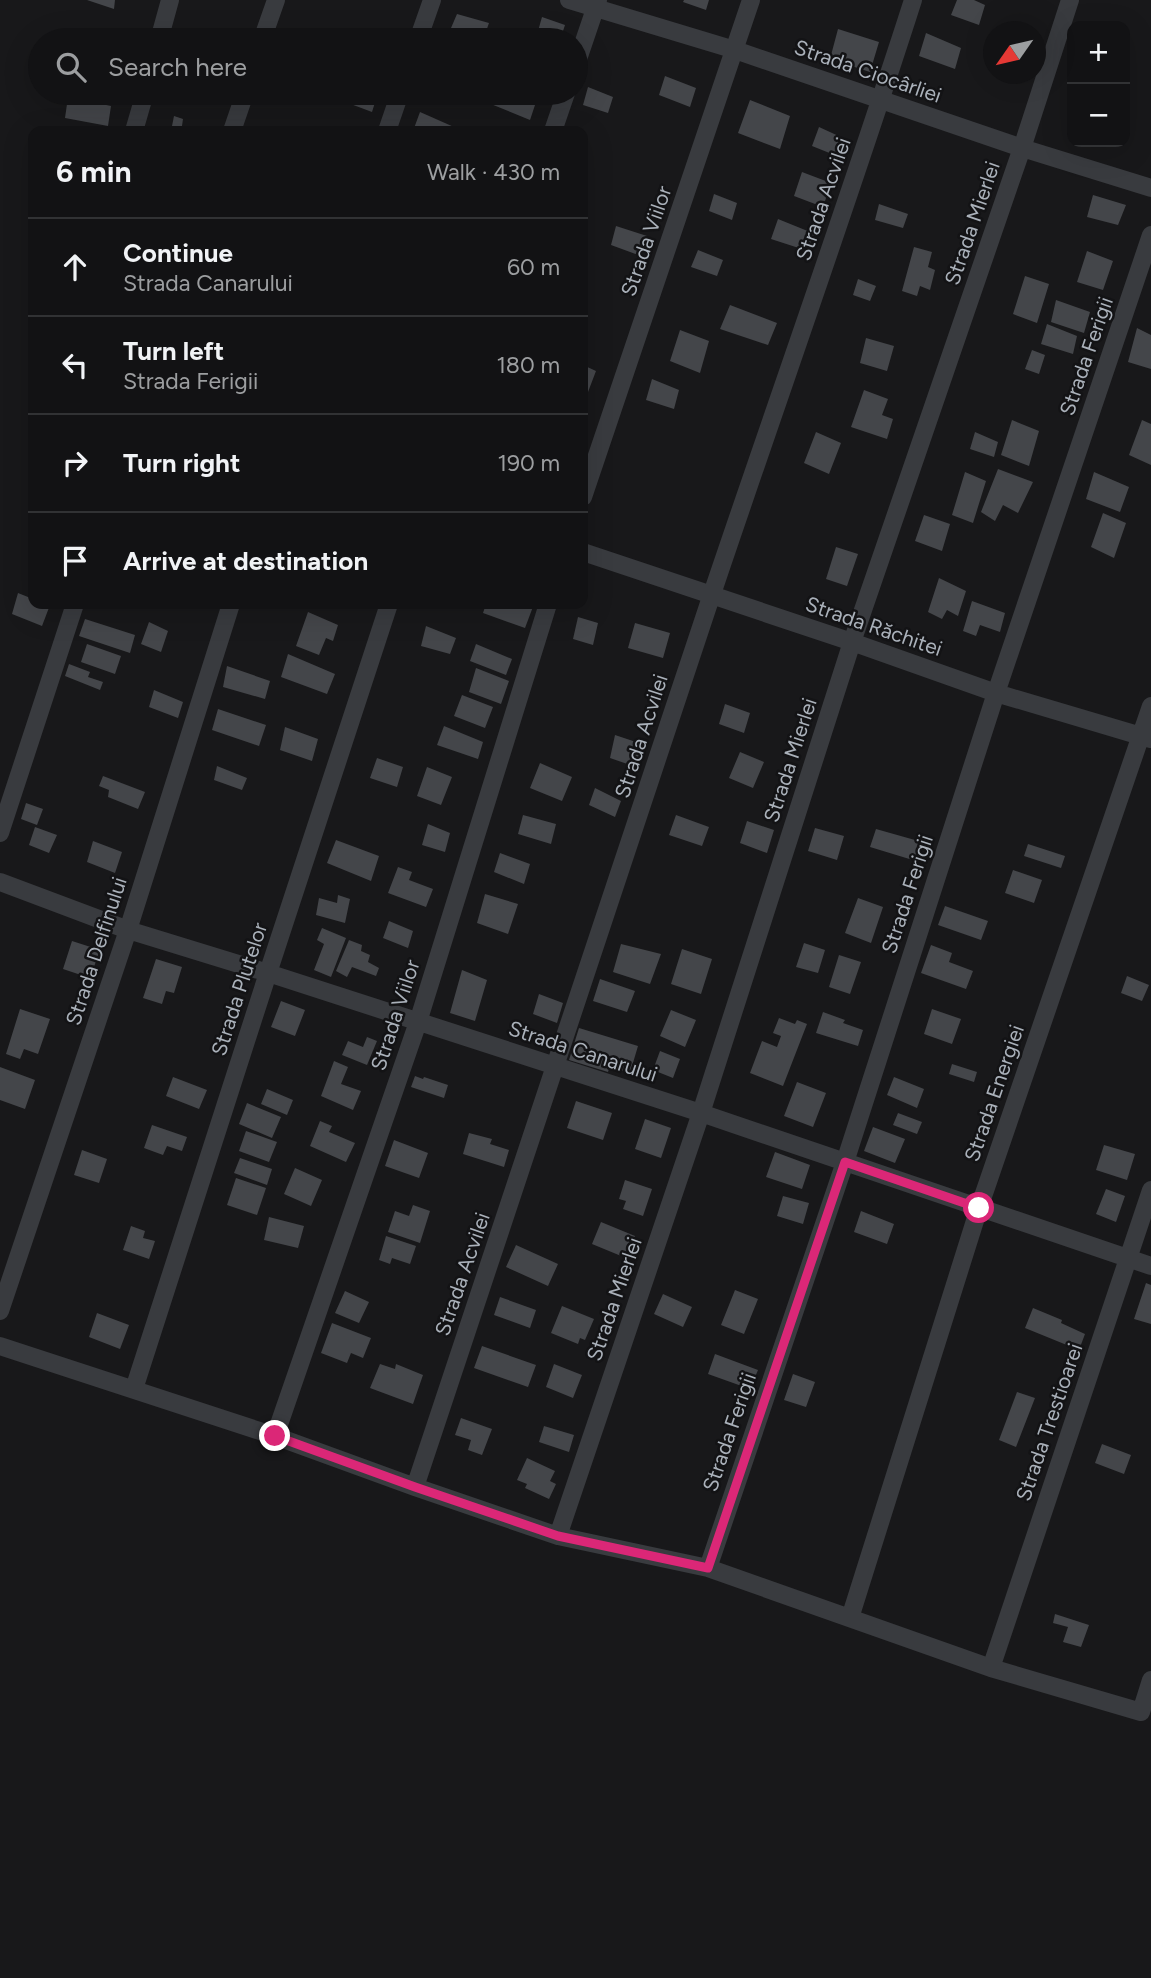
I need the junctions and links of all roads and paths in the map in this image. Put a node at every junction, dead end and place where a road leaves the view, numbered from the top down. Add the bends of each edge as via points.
1 (170, 0) edge
2 (276, 0) edge
3 (432, 0) edge
4 (569, 0) edge
5 (751, 0) edge
6 (913, 0) edge
7 (1070, 0) edge
8 (597, 4) edge
9 (162, 28) edge
10 (266, 28) edge
11 (422, 28) edge
12 (588, 30) edge
13 (735, 50) junction
14 (881, 100) junction
15 (142, 105) edge
16 (241, 105) edge
17 (396, 105) edge
18 (562, 105) edge
19 (135, 126) edge
20 (234, 126) edge
21 (389, 126) edge
22 (555, 126) edge
23 (1022, 148) junction
24 (1151, 188) edge
25 (1151, 235) edge
26 (588, 482) edge
27 (588, 554) edge
28 (712, 596) junction
29 (73, 609) edge
30 (229, 609) edge
31 (387, 609) edge
32 (546, 609) edge
33 (852, 642) junction
34 (996, 693) junction
35 (1151, 706) edge
36 (1146, 737) edge
37 (0, 833) edge
38 (0, 882) edge
39 (128, 930) junction
40 (268, 973) junction
41 (418, 1022) junction
42 (556, 1066) junction
43 (701, 1113) junction
44 (845, 1162) junction
45 (1151, 1190) edge
46 (979, 1208) junction
47 (1128, 1259) junction
48 (1151, 1266) edge
49 (0, 1311) edge
50 (0, 1346) edge
51 (134, 1390) junction
52 (275, 1436) junction
53 (415, 1487) junction
54 (558, 1536) junction
55 (708, 1568) junction
56 (850, 1618) junction
57 (991, 1668) junction
58 (1151, 1680) edge

1 - 9 street
2 - 10 street
3 - 11 street
4 - 8 street, Strada Ciocârliei
5 - 13 street, Strada Viilor
6 - 14 street, Strada Acvilei
7 - 23 street, Strada Mierlei
8 - 12 street
8 - 13 street, Strada Ciocârliei
13 - 14 street, Strada Ciocârliei
13 - 26 street, Strada Viilor
14 - 23 street, Strada Ciocârliei
14 - 28 street, Strada Acvilei
15 - 19 street
16 - 20 street
17 - 21 street
18 - 22 street
23 - 24 street, Strada Ciocârliei
23 - 33 street, Strada Mierlei
25 - 34 street, Strada Ferigii
27 - 28 street, Strada Răchitei
28 - 33 street, Strada Răchitei
28 - 42 street, Strada Acvilei
29 - 37 street
30 - 39 street, Strada Delfinului
31 - 40 street, Strada Plutelor
32 - 41 street, Strada Viilor
33 - 34 street, Strada Răchitei
33 - 43 street, Strada Mierlei
34 - 36 street, Strada Răchitei
34 - 44 street, Strada Ferigii
35 - 36 street, Strada Energiei
36 - 46 street, Strada Energiei
38 - 39 street, Strada Canarului
39 - 40 street, Strada Canarului
39 - 49 street, Strada Delfinului
40 - 41 street, Strada Canarului
40 - 51 street, Strada Plutelor
41 - 42 street, Strada Canarului
41 - 52 street, Strada Viilor
42 - 43 street, Strada Canarului
42 - 53 street, Strada Acvilei
43 - 44 street, Strada Canarului
43 - 54 street, Strada Mierlei
44 - 46 street, Strada Canarului
44 - 55 street, Strada Ferigii
45 - 47 street, Strada Trestioarei
46 - 47 street, Strada Canarului
46 - 56 street, Strada Energiei
47 - 48 street, Strada Canarului
47 - 57 street, Strada Trestioarei
50 - 51 street
51 - 52 street
52 - 53 street
53 - 54 street
54 - 55 street
55 - 56 street
56 - 57 street
57 - 58 street via 1141,1713

